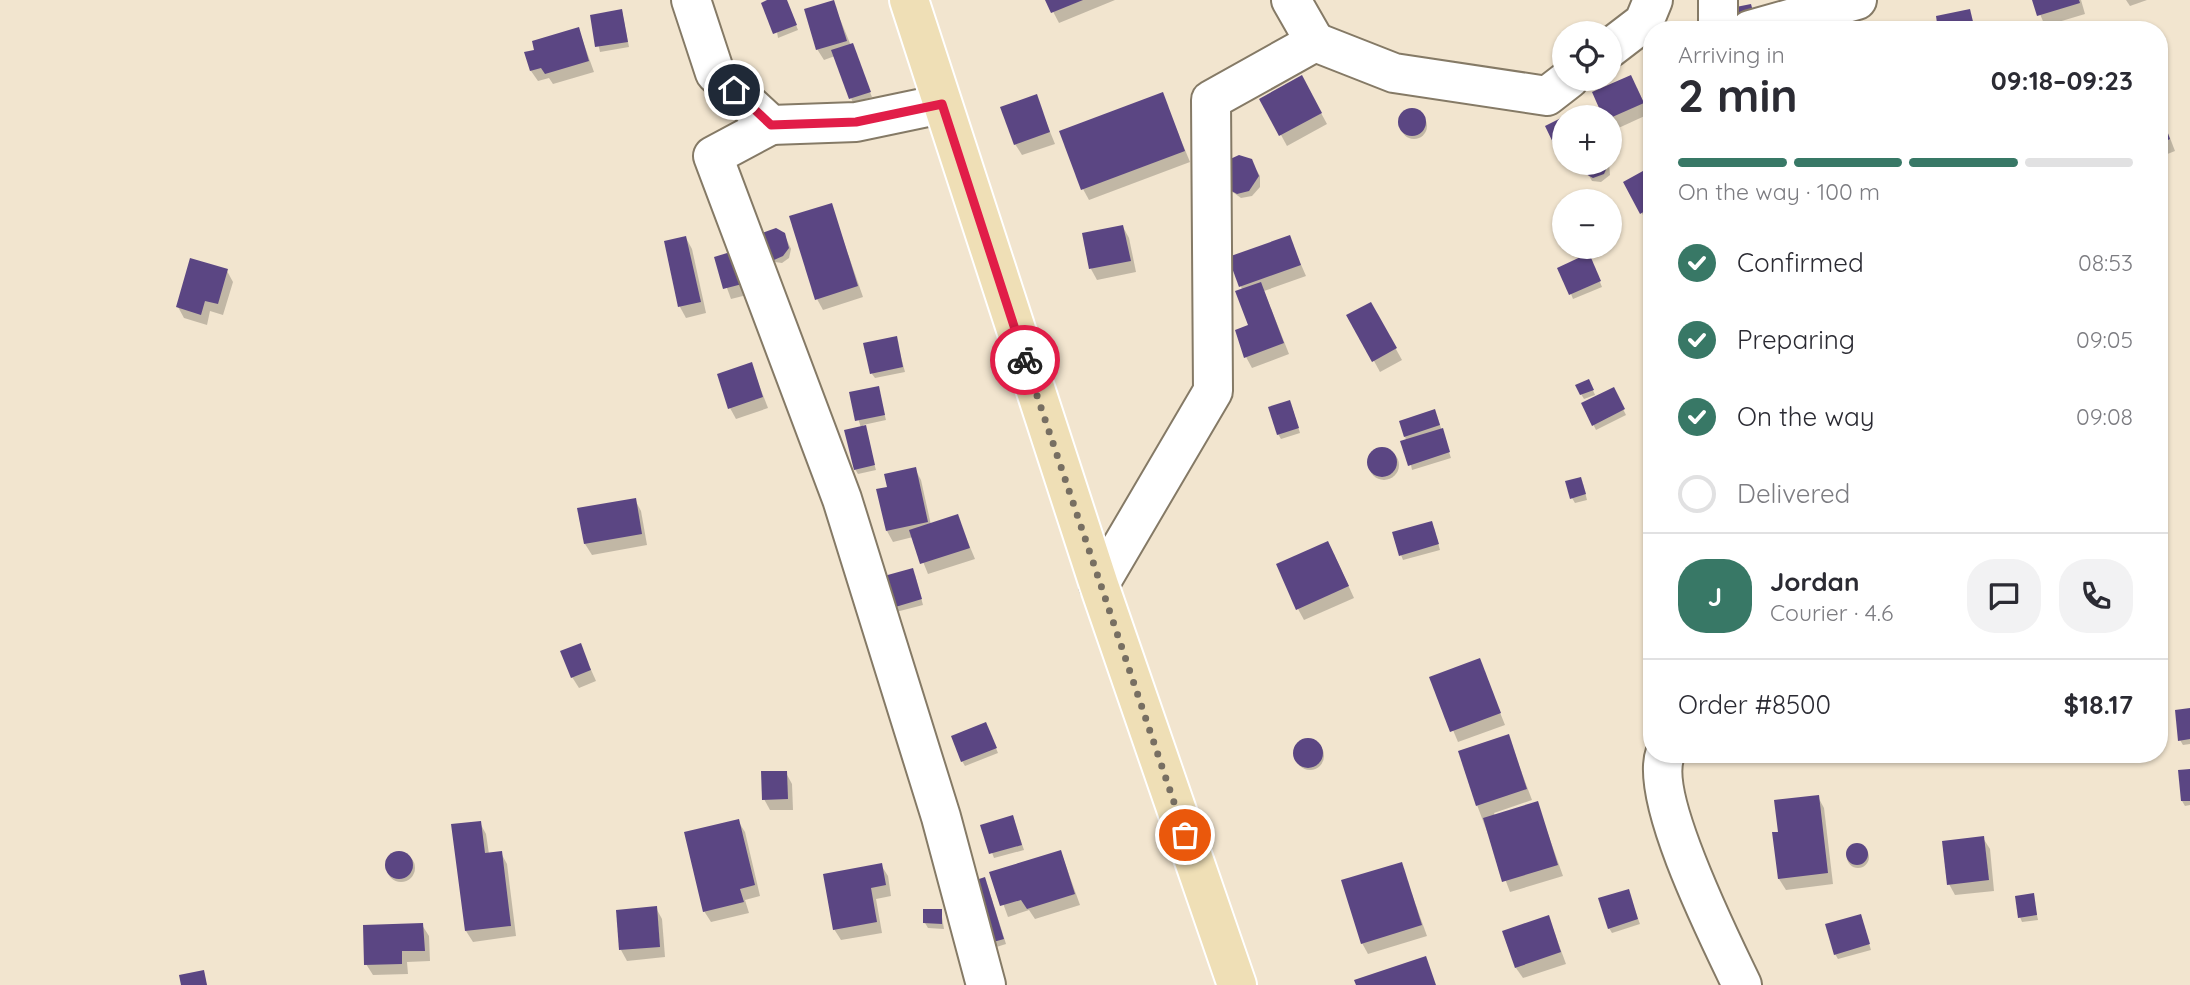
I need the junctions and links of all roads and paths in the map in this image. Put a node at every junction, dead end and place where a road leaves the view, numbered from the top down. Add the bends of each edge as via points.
1 (691, 0) edge
2 (909, 0) edge
3 (1291, 0) edge
4 (1653, 0) edge
5 (1718, 0) edge
6 (1857, 0) edge
7 (1644, 21) edge
8 (1718, 21) edge
9 (1782, 21) edge
10 (1643, 23) edge
11 (1622, 39) edge
12 (1315, 42) junction
13 (1553, 91) edge
14 (942, 104) junction
15 (771, 125) junction
16 (1099, 585) junction
17 (1664, 763) edge
18 (986, 985) edge
19 (1237, 985) edge
20 (1742, 985) edge

1 - 15 street via 715,73
2 - 14 main road
3 - 12 street
4 - 7 street
5 - 8 street
6 - 9 street
10 - 11 street
12 - 13 street via 1394,73 1547,96
12 - 16 street via 1210,100 1213,391
14 - 15 street via 856,122
14 - 16 main road
15 - 18 street via 713,156 842,499 942,817
16 - 19 main road
17 - 20 street via 1663,784 1695,888

